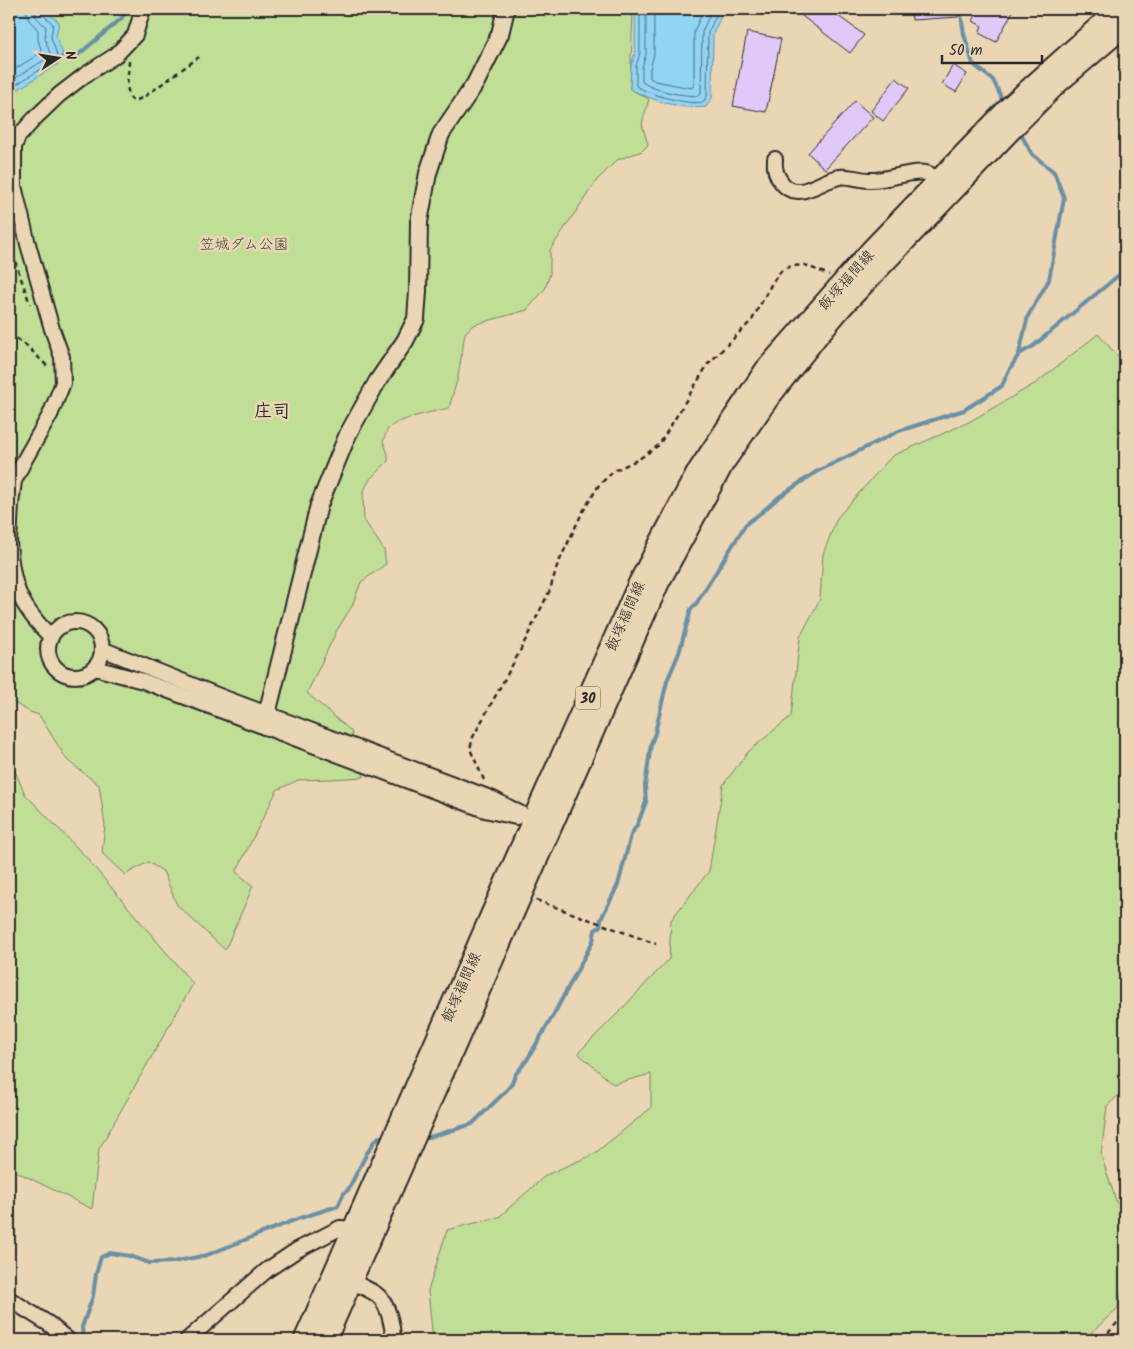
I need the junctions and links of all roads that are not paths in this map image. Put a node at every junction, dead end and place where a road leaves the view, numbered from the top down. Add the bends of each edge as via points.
1 (143, 9) edge
2 (506, 9) edge
3 (1121, 9) edge
4 (1125, 25) edge
5 (1024, 106) junction
6 (774, 159) dead end
7 (945, 186) junction
8 (9, 542) edge
9 (51, 637) junction
10 (102, 649) junction
11 (95, 668) junction
12 (266, 720) junction
13 (542, 824) junction
14 (355, 1229) junction
15 (351, 1281) junction
16 (9, 1299) edge
17 (68, 1340) edge
18 (187, 1340) edge
19 (305, 1340) edge
20 (325, 1340) edge
21 (392, 1340) edge

1 - 8 street via 131,39 116,55 59,95 18,137 14,147 14,186 62,357 64,383 14,481
2 - 12 street via 500,34 475,84 441,134 428,173 419,222 416,319 348,434 319,505
3 - 5 main road, 飯塚福間線 / 30
4 - 5 main road, 飯塚福間線 / 30 via 1058,82
5 - 7 main road, 飯塚福間線 / 30
6 - 7 street via 774,169 780,181 794,191 808,189 839,176 870,180 914,173 926,173
7 - 13 main road, 飯塚福間線 / 30 via 815,338 723,463 658,583
7 - 13 main road, 飯塚福間線 / 30 via 872,250 766,370 696,475 640,582
8 - 9 street via 19,594 36,622
9 - 10 street via 68,623 84,623 96,632
9 - 11 street via 48,654 56,669 64,674 80,676
10 - 11 street
10 - 12 street via 213,693
11 - 12 street
12 - 13 street via 492,799
12 - 13 street via 314,747 485,810
13 - 14 main road, 飯塚福間線 / 30
13 - 15 main road, 飯塚福間線 / 30 via 521,895
14 - 18 street via 340,1228 297,1250 267,1270
14 - 19 main road, 飯塚福間線 / 30
15 - 20 main road, 飯塚福間線 / 30
15 - 21 street via 378,1295 388,1311
16 - 17 street

